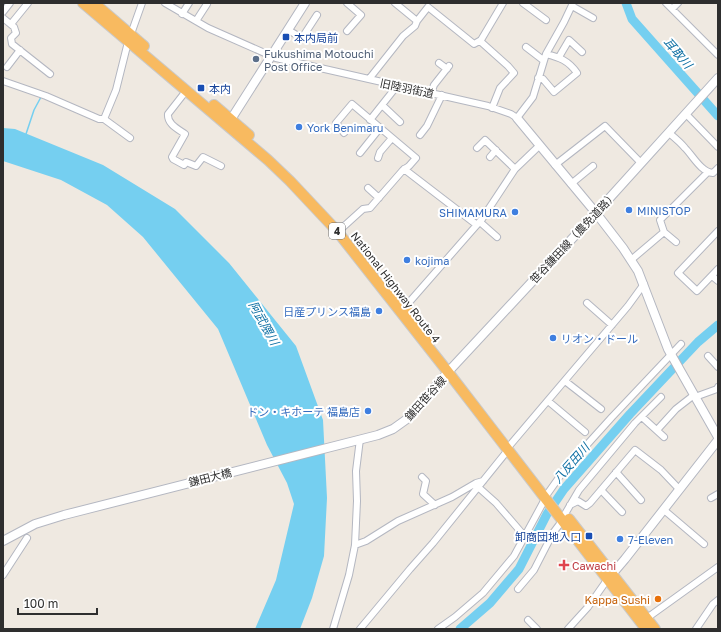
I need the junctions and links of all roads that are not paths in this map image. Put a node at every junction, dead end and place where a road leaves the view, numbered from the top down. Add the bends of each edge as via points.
1 (10, 3) edge
2 (28, 3) edge
3 (83, 3) edge
4 (94, 3) edge
5 (142, 3) edge
6 (165, 3) edge
7 (189, 3) edge
8 (304, 3) edge
9 (348, 3) edge
10 (395, 3) edge
11 (503, 3) edge
12 (523, 3) edge
13 (666, 3) edge
14 (678, 3) edge
15 (207, 4) dead end
16 (572, 5) edge
17 (672, 9) junction
18 (3, 12) edge
19 (182, 14) junction
20 (316, 15) dead end
21 (3, 18) edge
22 (593, 18) dead end
23 (546, 20) dead end
24 (417, 21) junction
25 (196, 22) junction
26 (11, 24) junction
27 (288, 30) junction
28 (347, 31) dead end
29 (130, 38) junction
30 (480, 41) junction
31 (526, 47) dead end
32 (20, 50) junction
33 (582, 52) dead end
34 (718, 55) edge
35 (272, 56) junction
36 (544, 57) junction
37 (560, 57) junction
38 (439, 63) dead end
39 (7, 67) dead end
40 (50, 74) dead end
41 (538, 78) junction
42 (718, 78) edge
43 (369, 79) junction
44 (3, 81) edge
45 (396, 86) junction
46 (186, 91) junction
47 (431, 93) junction
48 (442, 95) junction
49 (382, 105) junction
50 (492, 108) junction
51 (686, 114) junction
52 (517, 118) junction
53 (104, 119) junction
54 (370, 120) junction
55 (229, 122) junction
56 (400, 122) dead end
57 (380, 128) junction
58 (344, 133) dead end
59 (668, 133) junction
60 (420, 135) dead end
61 (130, 138) dead end
62 (392, 138) junction
63 (540, 146) junction
64 (718, 147) edge
65 (477, 148) dead end
66 (496, 150) junction
67 (360, 153) dead end
68 (490, 157) dead end
69 (378, 158) dead end
70 (641, 163) junction
71 (555, 165) junction
72 (221, 166) dead end
73 (593, 166) dead end
74 (718, 168) edge
75 (404, 169) junction
76 (515, 169) junction
77 (708, 172) junction
78 (571, 184) junction
79 (368, 188) dead end
80 (379, 198) junction
81 (596, 213) junction
82 (478, 224) junction
83 (342, 228) junction
84 (718, 231) edge
85 (664, 232) junction
86 (496, 236) dead end
87 (676, 242) dead end
88 (631, 260) junction
89 (718, 269) edge
90 (712, 276) junction
91 (718, 281) edge
92 (644, 284) junction
93 (587, 303) dead end
94 (405, 307) junction
95 (612, 325) junction
96 (681, 344) dead end
97 (671, 355) junction
98 (708, 356) dead end
99 (718, 367) edge
100 (450, 369) junction
101 (565, 381) junction
102 (718, 387) edge
103 (694, 396) junction
104 (661, 397) dead end
105 (548, 401) junction
106 (601, 409) dead end
107 (642, 417) junction
108 (657, 430) junction
109 (585, 432) dead end
110 (664, 437) dead end
111 (718, 438) edge
112 (358, 440) junction
113 (510, 447) junction
114 (616, 472) junction
115 (422, 477) dead end
116 (483, 481) junction
117 (478, 487) junction
118 (679, 489) junction
119 (601, 490) junction
120 (718, 494) edge
121 (547, 497) junction
122 (711, 498) dead end
123 (641, 500) dead end
124 (435, 505) junction
125 (664, 510) junction
126 (622, 512) dead end
127 (564, 514) junction
128 (521, 532) dead end
129 (27, 538) dead end
130 (3, 541) edge
131 (704, 544) dead end
132 (355, 545) junction
133 (718, 567) edge
134 (3, 575) edge
135 (610, 577) junction
136 (518, 589) dead end
137 (718, 600) edge
138 (646, 618) junction
139 (528, 620) dead end
140 (362, 627) edge
141 (333, 629) edge
142 (370, 629) edge
143 (438, 629) edge
144 (538, 629) edge
145 (568, 629) edge
146 (646, 629) edge
147 (655, 629) edge
148 (696, 629) edge

1 - 18 street
2 - 26 street
3 - 29 highway, National Highway Route 4 / 4
4 - 29 highway, National Highway Route 4 / 4
5 - 29 street
6 - 19 street, 旧陸羽街道
7 - 19 street
8 - 27 street
9 - 28 street via 361,15
10 - 24 street
11 - 30 street
12 - 23 street
13 - 17 street
14 - 17 street
15 - 25 street
16 - 22 street
16 - 36 street
17 - 34 street
19 - 25 street, 旧陸羽街道
20 - 27 street via 302,38
21 - 26 street
24 - 30 street via 428,7 474,44
24 - 43 street
25 - 35 street, 旧陸羽街道 via 238,43
26 - 32 street via 16,33 11,38 12,44
27 - 35 street
29 - 46 highway, National Highway Route 4 / 4
29 - 53 street via 116,90
29 - 55 highway, National Highway Route 4 / 4 via 190,86
30 - 50 street via 514,72 500,88
31 - 36 street
32 - 39 street
32 - 40 street
33 - 37 street via 569,40
35 - 43 street, 旧陸羽街道
35 - 55 street
36 - 37 street
36 - 41 street
37 - 41 street via 577,74 554,92 543,79
38 - 47 street via 448,68 434,85
41 - 52 street via 533,97
42 - 51 street, 笹谷鎌田線（農免道路）
43 - 45 street, 旧陸羽街道
44 - 53 street
45 - 47 street, 旧陸羽街道
45 - 49 street
46 - 55 highway, National Highway Route 4 / 4
46 - 72 street via 168,114 172,124 185,134 172,157 184,164 186,162 196,166 203,157
47 - 48 street, 旧陸羽街道
48 - 50 street, 旧陸羽街道
48 - 60 street
49 - 54 street
49 - 56 street
50 - 52 street, 旧陸羽街道
51 - 59 street, 笹谷鎌田線（農免道路）
51 - 64 street
52 - 63 street
53 - 61 street
54 - 57 street
54 - 58 street via 352,104 336,123
55 - 83 highway, National Highway Route 4 / 4 via 305,186
55 - 100 highway, National Highway Route 4 / 4 via 290,181 337,232
57 - 62 street
57 - 67 street
59 - 70 street, 笹谷鎌田線（農免道路）
59 - 77 street
62 - 69 street
62 - 75 street via 416,158
63 - 71 street
63 - 76 street
65 - 66 street via 485,140
66 - 68 street
66 - 76 street
70 - 71 street via 605,126
70 - 81 street, 笹谷鎌田線（農免道路）
71 - 78 street
73 - 78 street
74 - 77 street via 713,173
75 - 80 street
75 - 82 street
76 - 82 street
77 - 85 street via 660,220
78 - 81 street
79 - 80 street
80 - 83 street via 370,208 363,209
81 - 88 street
81 - 100 street, 笹谷鎌田線（農免道路）
82 - 86 street
82 - 94 street
83 - 94 highway, National Highway Route 4 / 4
84 - 90 street via 678,273 697,292
85 - 87 street
85 - 88 street
88 - 92 street
89 - 90 street
90 - 91 street
92 - 95 street
92 - 97 street
93 - 95 street
94 - 100 highway, National Highway Route 4 / 4
95 - 101 street
96 - 97 street
97 - 103 street
97 - 121 street via 576,458
98 - 99 street
100 - 112 street, 鎌田笹谷線 via 404,422 390,431
100 - 113 highway, National Highway Route 4 / 4
101 - 105 street
101 - 106 street
102 - 103 street via 717,390
103 - 108 street via 676,409
103 - 111 street
104 - 107 street
105 - 109 street
105 - 113 street
107 - 108 street
107 - 127 street via 579,490
108 - 110 street
111 - 118 street
112 - 130 street, 鎌田大橋 via 64,515 35,524
112 - 132 street
113 - 116 street
113 - 121 highway, National Highway Route 4 / 4
114 - 118 street via 635,450 661,470
114 - 119 street
114 - 123 street
115 - 124 street via 426,480 423,494
116 - 117 street
116 - 124 street
117 - 128 street
117 - 140 street
118 - 125 street
119 - 126 street
119 - 127 street via 586,506 578,500
120 - 122 street
121 - 127 highway, National Highway Route 4 / 4
121 - 143 street via 514,556 483,593
124 - 132 street via 398,521
125 - 131 street
125 - 135 street
127 - 135 highway, National Highway Route 4 / 4
127 - 136 street via 534,570
129 - 134 street
132 - 141 street via 349,576
133 - 138 street
135 - 138 highway, National Highway Route 4 / 4
135 - 145 street
135 - 146 highway, National Highway Route 4 / 4
137 - 148 street
138 - 147 highway, National Highway Route 4 / 4
139 - 144 street
140 - 142 street

